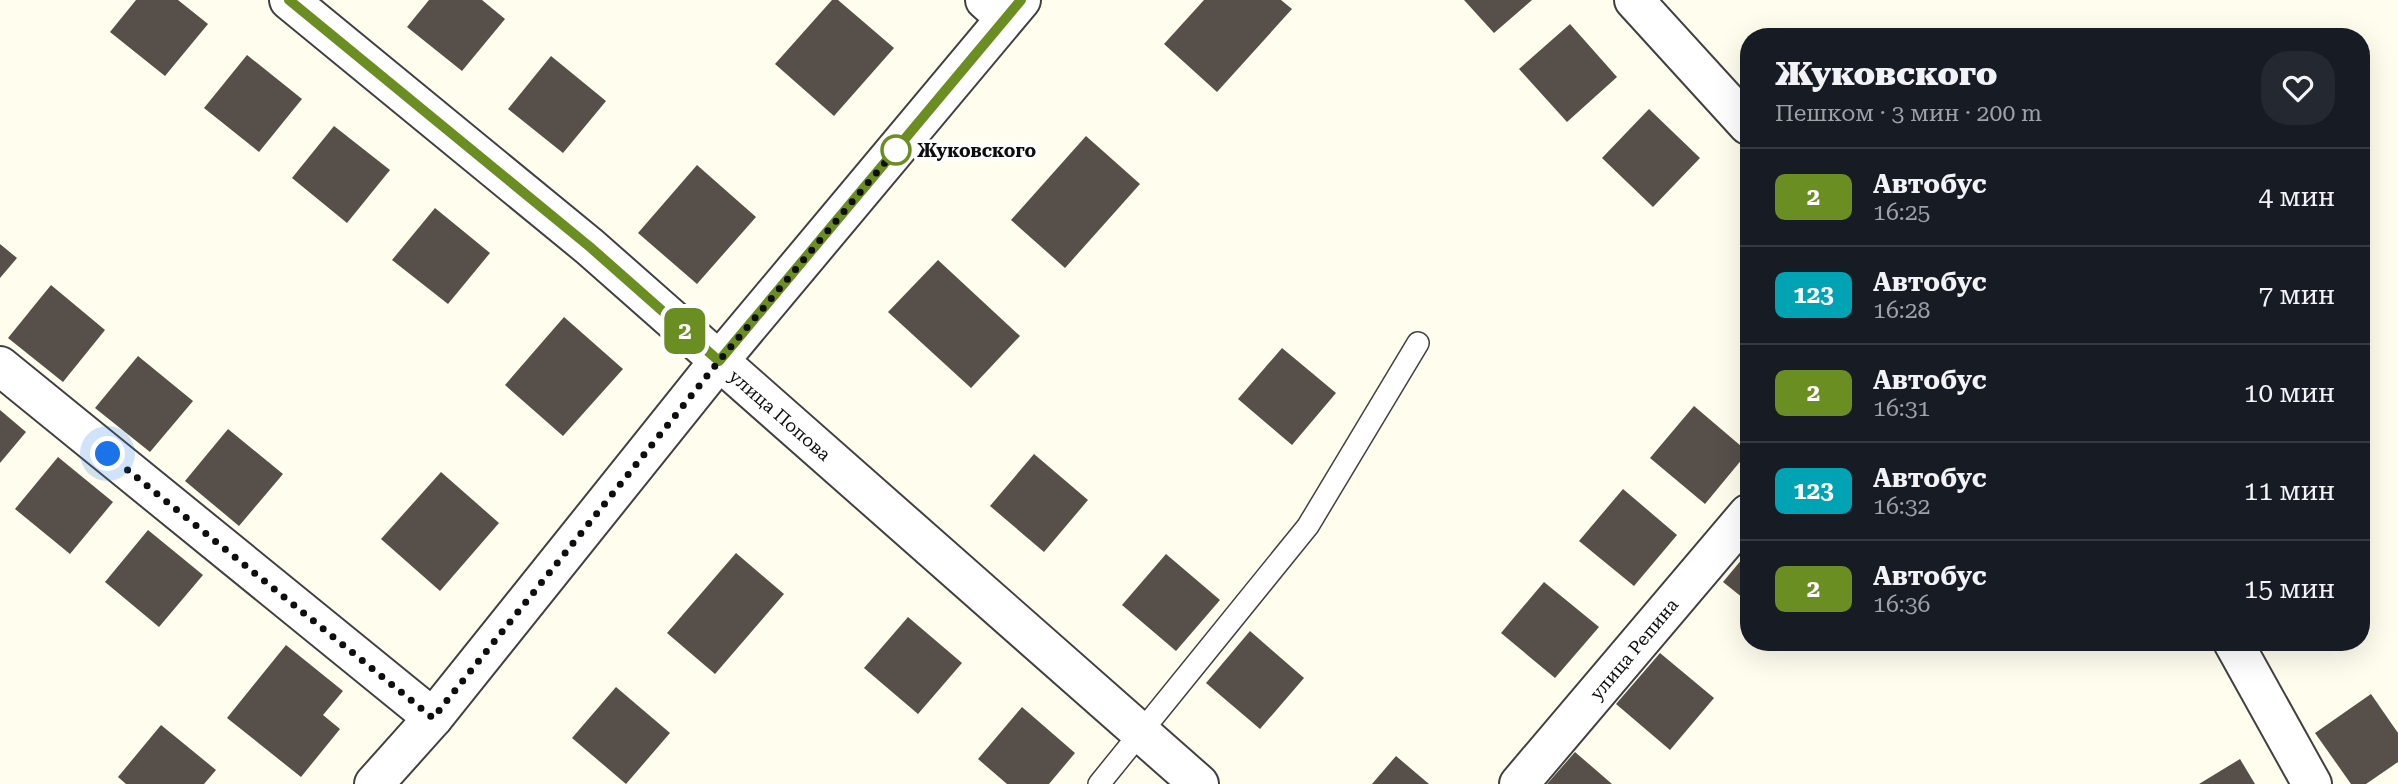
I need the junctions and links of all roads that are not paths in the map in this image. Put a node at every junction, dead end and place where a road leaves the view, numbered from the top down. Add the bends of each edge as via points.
1 (289, 0) edge
2 (1634, 0) edge
3 (1004, 6) edge
4 (1740, 116) edge
5 (1418, 343) dead end
6 (719, 361) junction
7 (0, 366) edge
8 (1740, 523) edge
9 (2238, 651) edge
10 (433, 718) junction
11 (1140, 733) junction
12 (374, 784) edge
13 (1099, 784) edge
14 (1199, 784) edge
15 (1519, 784) edge
16 (2312, 784) edge

1 - 6 street, улица Попова via 590,247
2 - 4 street
3 - 6 street
5 - 11 lane via 1308,526
6 - 10 street
6 - 11 street, улица Попова
7 - 10 street
8 - 15 street, улица Репина
9 - 16 street
10 - 12 street
11 - 13 lane
11 - 14 street, улица Попова

